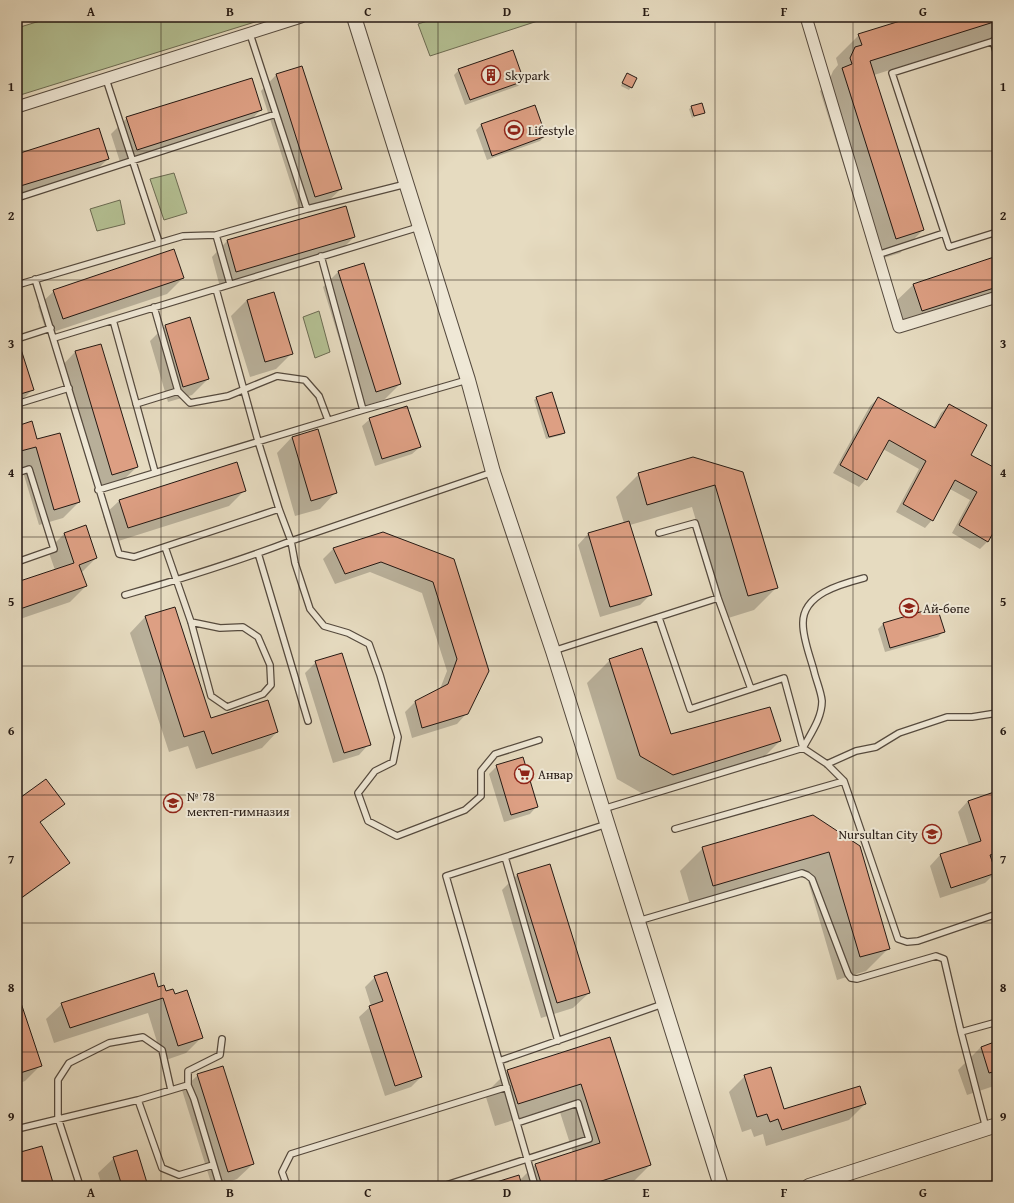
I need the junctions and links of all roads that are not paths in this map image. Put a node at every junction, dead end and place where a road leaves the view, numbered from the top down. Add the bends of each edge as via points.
1 (301, 17) edge
2 (354, 17) edge
3 (806, 17) edge
4 (250, 34) junction
5 (995, 40) edge
6 (997, 55) edge
7 (106, 79) junction
8 (17, 107) edge
9 (276, 114) junction
10 (132, 161) junction
11 (406, 184) junction
12 (17, 198) edge
13 (307, 209) junction
14 (419, 227) junction
15 (997, 232) edge
16 (944, 233) junction
17 (216, 235) junction
18 (159, 242) junction
19 (877, 255) junction
20 (321, 256) junction
21 (36, 279) junction
22 (230, 284) junction
23 (17, 285) edge
24 (216, 289) junction
25 (997, 297) edge
26 (154, 307) junction
27 (113, 320) junction
28 (51, 328) junction
29 (54, 338) junction
30 (17, 339) edge
31 (468, 380) junction
32 (69, 388) junction
33 (244, 390) junction
34 (178, 391) junction
35 (17, 404) edge
36 (136, 404) junction
37 (363, 410) junction
38 (328, 420) junction
39 (258, 441) junction
40 (155, 472) junction
41 (493, 472) junction
42 (17, 473) edge
43 (98, 490) junction
44 (279, 509) junction
45 (659, 533) dead end
46 (291, 541) junction
47 (165, 547) junction
48 (258, 553) junction
49 (17, 562) edge
50 (864, 578) dead end
51 (176, 581) junction
52 (125, 595) dead end
53 (718, 598) junction
54 (659, 618) junction
55 (190, 622) junction
56 (553, 651) junction
57 (751, 689) junction
58 (997, 713) edge
59 (308, 720) dead end
60 (538, 740) dead end
61 (803, 748) junction
62 (827, 764) junction
63 (844, 781) junction
64 (603, 810) junction
65 (607, 824) junction
66 (675, 829) dead end
67 (505, 857) junction
68 (997, 914) edge
69 (638, 921) junction
70 (664, 1004) junction
71 (997, 1022) edge
72 (961, 1032) junction
73 (222, 1039) dead end
74 (558, 1041) junction
75 (499, 1061) junction
76 (188, 1085) junction
77 (507, 1087) junction
78 (171, 1090) junction
79 (138, 1100) junction
80 (58, 1118) junction
81 (517, 1123) junction
82 (992, 1126) edge
83 (17, 1129) edge
84 (528, 1159) junction
85 (213, 1165) junction
86 (80, 1186) edge
87 (220, 1186) edge
88 (287, 1186) edge
89 (443, 1186) edge
90 (535, 1186) edge
91 (721, 1186) edge
92 (809, 1186) edge

1 - 4 street
2 - 11 street
3 - 19 street
4 - 7 street
4 - 9 lane
5 - 6 lane
5 - 16 lane via 892,73
7 - 8 street
7 - 10 lane
9 - 10 lane
9 - 13 lane
10 - 12 lane
10 - 18 lane
11 - 13 lane
11 - 14 street
13 - 17 lane
14 - 20 lane
14 - 31 street
15 - 16 lane via 949,247
16 - 19 lane
17 - 18 lane via 183,236
17 - 22 lane
18 - 21 lane
19 - 25 street via 899,328
20 - 22 lane
20 - 37 lane
21 - 23 lane
21 - 28 lane
22 - 24 lane
24 - 26 lane
24 - 33 lane
26 - 27 lane
26 - 34 lane
27 - 29 lane
27 - 36 lane
28 - 29 lane
28 - 30 lane
29 - 32 lane
31 - 37 lane
31 - 41 street
32 - 35 lane
32 - 43 lane
33 - 34 lane via 228,396 190,403
33 - 38 lane via 277,376 305,380 319,396
33 - 39 lane
34 - 36 lane
36 - 40 lane
37 - 38 lane
38 - 39 lane
39 - 40 lane
39 - 44 lane
40 - 43 lane
41 - 46 lane
41 - 56 street
42 - 49 lane via 29,469 54,549
43 - 47 lane via 119,554 134,557
44 - 46 lane
44 - 47 lane
45 - 53 lane via 695,524
46 - 48 lane
46 - 60 lane via 295,563 310,609 324,626 348,633 369,644 398,737 393,762 375,771 358,793 368,821 397,836 465,810 481,796 481,772 495,754
47 - 51 lane
48 - 51 lane
48 - 59 lane
50 - 61 lane via 819,595 805,612 803,624 807,645 822,700 818,720
51 - 52 lane
51 - 55 lane
53 - 54 lane
53 - 57 lane
54 - 56 lane
54 - 57 lane via 690,709
55 - 55 lane via 220,628 243,627 258,637 270,665 271,685 263,694 227,707 211,696
56 - 64 street
57 - 61 lane via 784,678
58 - 62 lane via 947,717 899,733 876,747 856,751
61 - 62 lane
61 - 64 lane
62 - 63 lane
63 - 66 lane
63 - 68 lane via 898,939 907,942 918,941
64 - 65 street
65 - 67 lane
65 - 69 street
67 - 74 lane
67 - 75 lane via 446,876
69 - 70 street
69 - 72 lane via 802,873 812,879 851,978 857,979 936,956 944,959
70 - 74 lane
70 - 91 street
71 - 72 lane
72 - 82 lane
73 - 76 lane via 220,1055 188,1071
74 - 75 lane
75 - 77 lane
76 - 78 lane
76 - 85 lane
77 - 81 lane
77 - 88 lane via 291,1154 282,1172
78 - 79 lane
78 - 80 lane via 162,1050 143,1037 110,1043 69,1063 58,1080
79 - 80 lane
79 - 85 lane via 162,1168 179,1175
80 - 83 lane
80 - 86 lane
81 - 84 lane
81 - 84 lane via 578,1103 589,1140
82 - 92 street
84 - 89 lane
84 - 90 lane
85 - 87 lane

